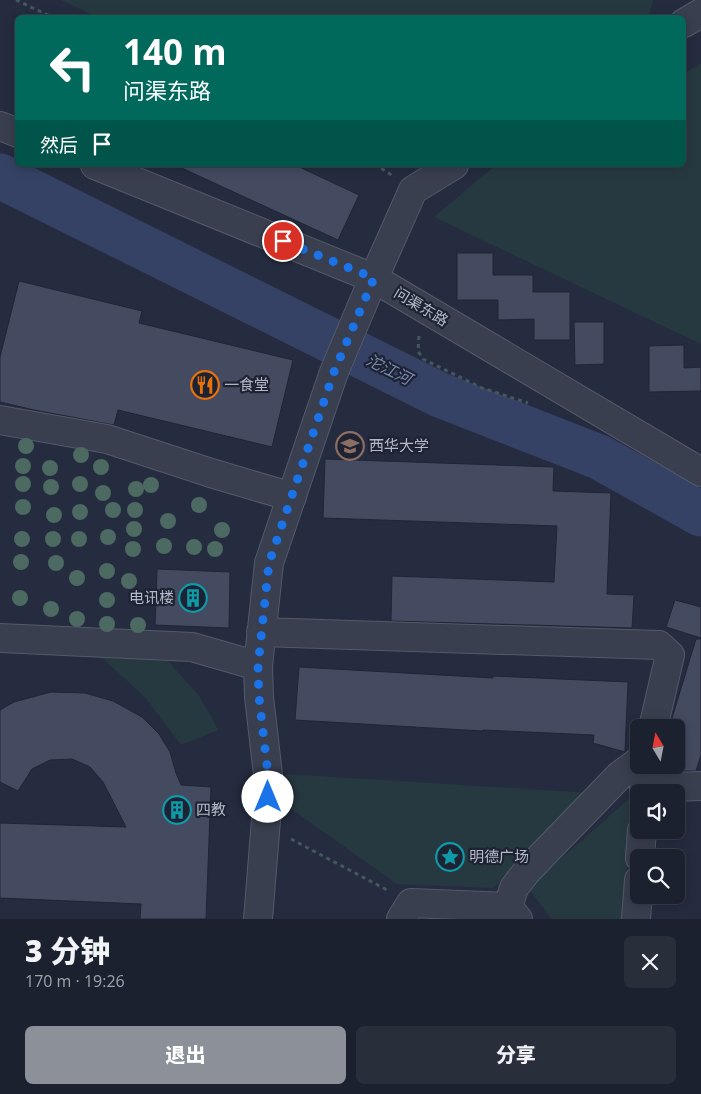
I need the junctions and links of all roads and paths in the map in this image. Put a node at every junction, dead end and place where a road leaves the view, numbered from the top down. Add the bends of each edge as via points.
1 (16, 0) edge
2 (690, 0) edge
3 (701, 13) edge
4 (48, 15) edge
5 (686, 23) edge
6 (0, 126) edge
7 (15, 132) edge
8 (100, 167) edge
9 (451, 167) edge
10 (371, 284) junction
11 (0, 420) edge
12 (0, 430) edge
13 (701, 472) edge
14 (292, 496) junction
15 (261, 632) junction
16 (0, 638) edge
17 (258, 666) junction
18 (655, 719) edge
19 (630, 768) edge
20 (645, 782) edge
21 (701, 786) edge
22 (266, 826) junction
23 (637, 904) edge
24 (406, 911) edge
25 (513, 913) edge
26 (258, 919) edge
27 (636, 919) edge

1 - 4 path
2 - 3 street
3 - 5 street
6 - 7 street
8 - 10 street, 问渠东路
9 - 10 street via 413,190
10 - 13 street, 问渠东路
10 - 14 street via 334,372
11 - 12 street
11 - 14 street via 107,439
14 - 15 street via 269,563
15 - 17 street
15 - 18 street via 659,645 670,655
16 - 17 street via 192,647
17 - 22 street via 269,783
19 - 25 street via 620,774 527,871 514,888
20 - 21 street
22 - 24 path
22 - 26 street
23 - 27 street
24 - 25 street

